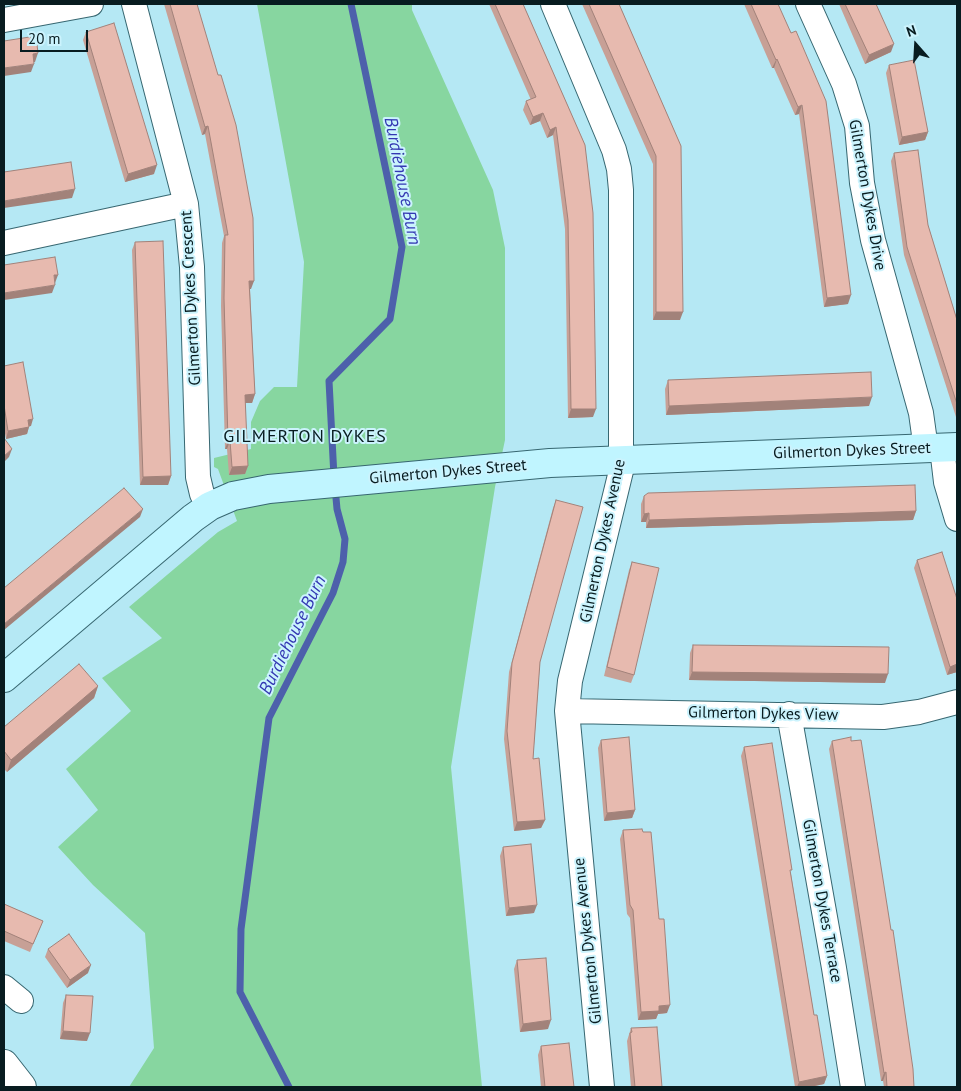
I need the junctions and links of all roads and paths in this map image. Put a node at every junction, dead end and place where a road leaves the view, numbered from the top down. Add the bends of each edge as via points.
1 (91, 4) edge
2 (134, 4) edge
3 (553, 4) edge
4 (808, 4) edge
5 (4, 20) edge
6 (186, 204) junction
7 (4, 243) edge
8 (942, 448) edge
9 (622, 460) junction
10 (210, 506) junction
11 (957, 520) edge
12 (4, 678) edge
13 (957, 702) edge
14 (567, 711) junction
15 (789, 714) junction
16 (4, 1064) edge
17 (22, 1087) edge
18 (602, 1087) edge
19 (853, 1087) edge

1 - 5 street
2 - 6 street, Gilmerton Dykes Crescent
3 - 9 street, Gilmerton Dykes Avenue via 619,168
4 - 8 street, Gilmerton Dykes Drive via 844,84 857,126 862,184 873,240 921,413
6 - 7 street
6 - 10 street, Gilmerton Dykes Crescent via 192,266 198,477 202,494
8 - 9 main road, Gilmerton Dykes Street
8 - 11 street, Gilmerton Dykes Drive via 946,482
9 - 10 main road, Gilmerton Dykes Street via 550,463 269,489 233,496
9 - 14 street, Gilmerton Dykes Avenue via 570,681
10 - 12 main road, Gilmerton Dykes Street
13 - 15 street, Gilmerton Dykes View via 902,716
14 - 15 street, Gilmerton Dykes View
14 - 18 street, Gilmerton Dykes Avenue
15 - 19 street, Gilmerton Dykes Terrace
16 - 17 street

